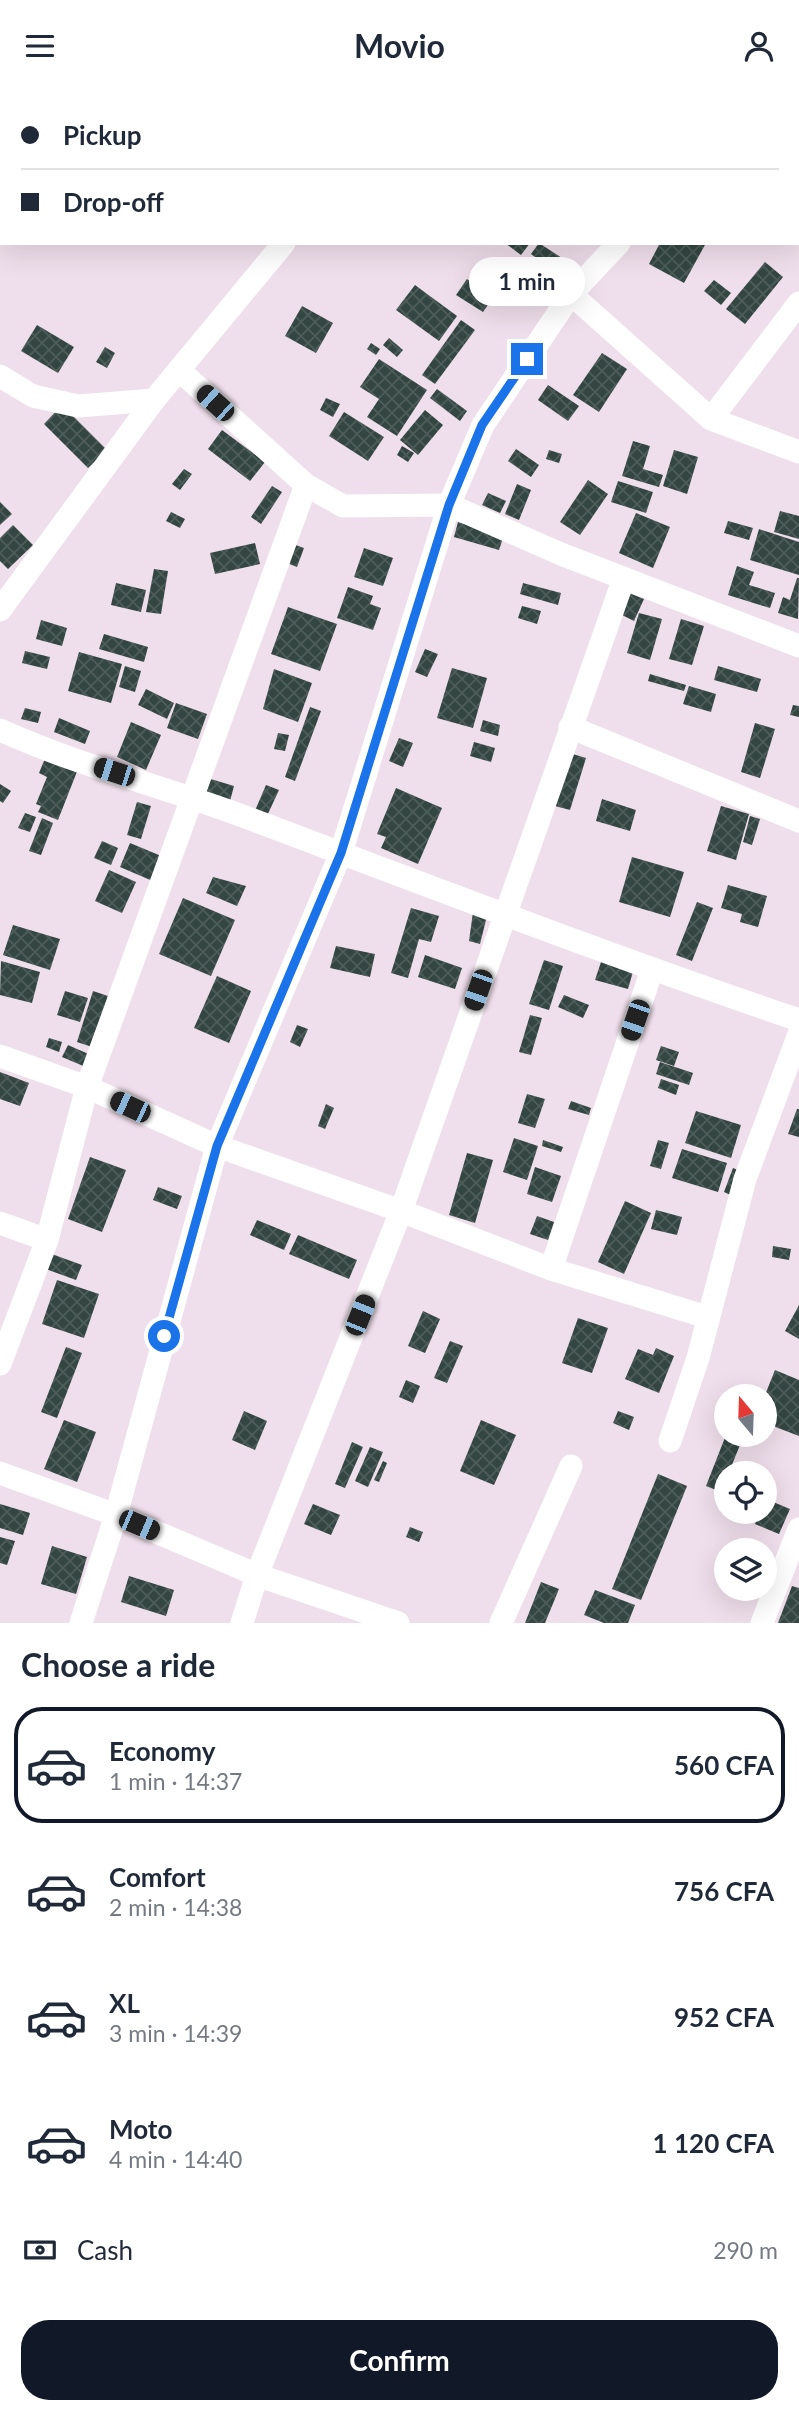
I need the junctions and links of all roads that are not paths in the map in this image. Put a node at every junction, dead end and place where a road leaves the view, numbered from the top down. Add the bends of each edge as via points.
1 (618, 245) edge
2 (273, 247) edge
3 (571, 294) junction
4 (799, 303) edge
5 (179, 370) junction
6 (0, 376) edge
7 (154, 400) junction
8 (711, 419) junction
9 (799, 452) edge
10 (306, 485) junction
11 (449, 505) junction
12 (624, 578) junction
13 (0, 610) edge
14 (799, 646) edge
15 (570, 727) junction
16 (0, 730) edge
17 (191, 797) junction
18 (799, 821) edge
19 (341, 853) junction
20 (504, 916) junction
21 (652, 970) junction
22 (799, 1020) edge
23 (799, 1034) edge
24 (0, 1056) edge
25 (87, 1087) junction
26 (217, 1146) junction
27 (401, 1211) junction
28 (0, 1223) edge
29 (47, 1240) junction
30 (551, 1269) junction
31 (707, 1317) junction
32 (0, 1364) edge
33 (670, 1441) dead end
34 (571, 1466) dead end
35 (0, 1473) edge
36 (116, 1515) junction
37 (799, 1529) edge
38 (257, 1575) junction
39 (81, 1623) edge
40 (242, 1623) edge
41 (398, 1623) edge
42 (501, 1623) edge
43 (762, 1623) edge

1 - 3 street
2 - 5 street
3 - 8 street
3 - 11 street via 482,425
4 - 8 street
5 - 7 street
5 - 10 street
6 - 7 street via 33,396 78,406
7 - 13 street
8 - 9 street
10 - 11 street via 343,506
10 - 17 street
11 - 12 street
11 - 19 street
12 - 14 street
12 - 15 street
15 - 18 street
15 - 20 street
16 - 17 street
17 - 19 street
17 - 25 street
19 - 20 street
19 - 26 street
20 - 21 street
20 - 27 street
21 - 22 street
21 - 30 street
23 - 31 street via 745,1179
24 - 25 street
25 - 26 street
25 - 29 street
26 - 27 street
26 - 36 street
27 - 30 street
27 - 38 street
28 - 29 street
29 - 32 street
30 - 31 street
31 - 33 street
34 - 42 street
35 - 36 street
36 - 38 street
36 - 39 street
37 - 43 street
38 - 40 street
38 - 41 street

